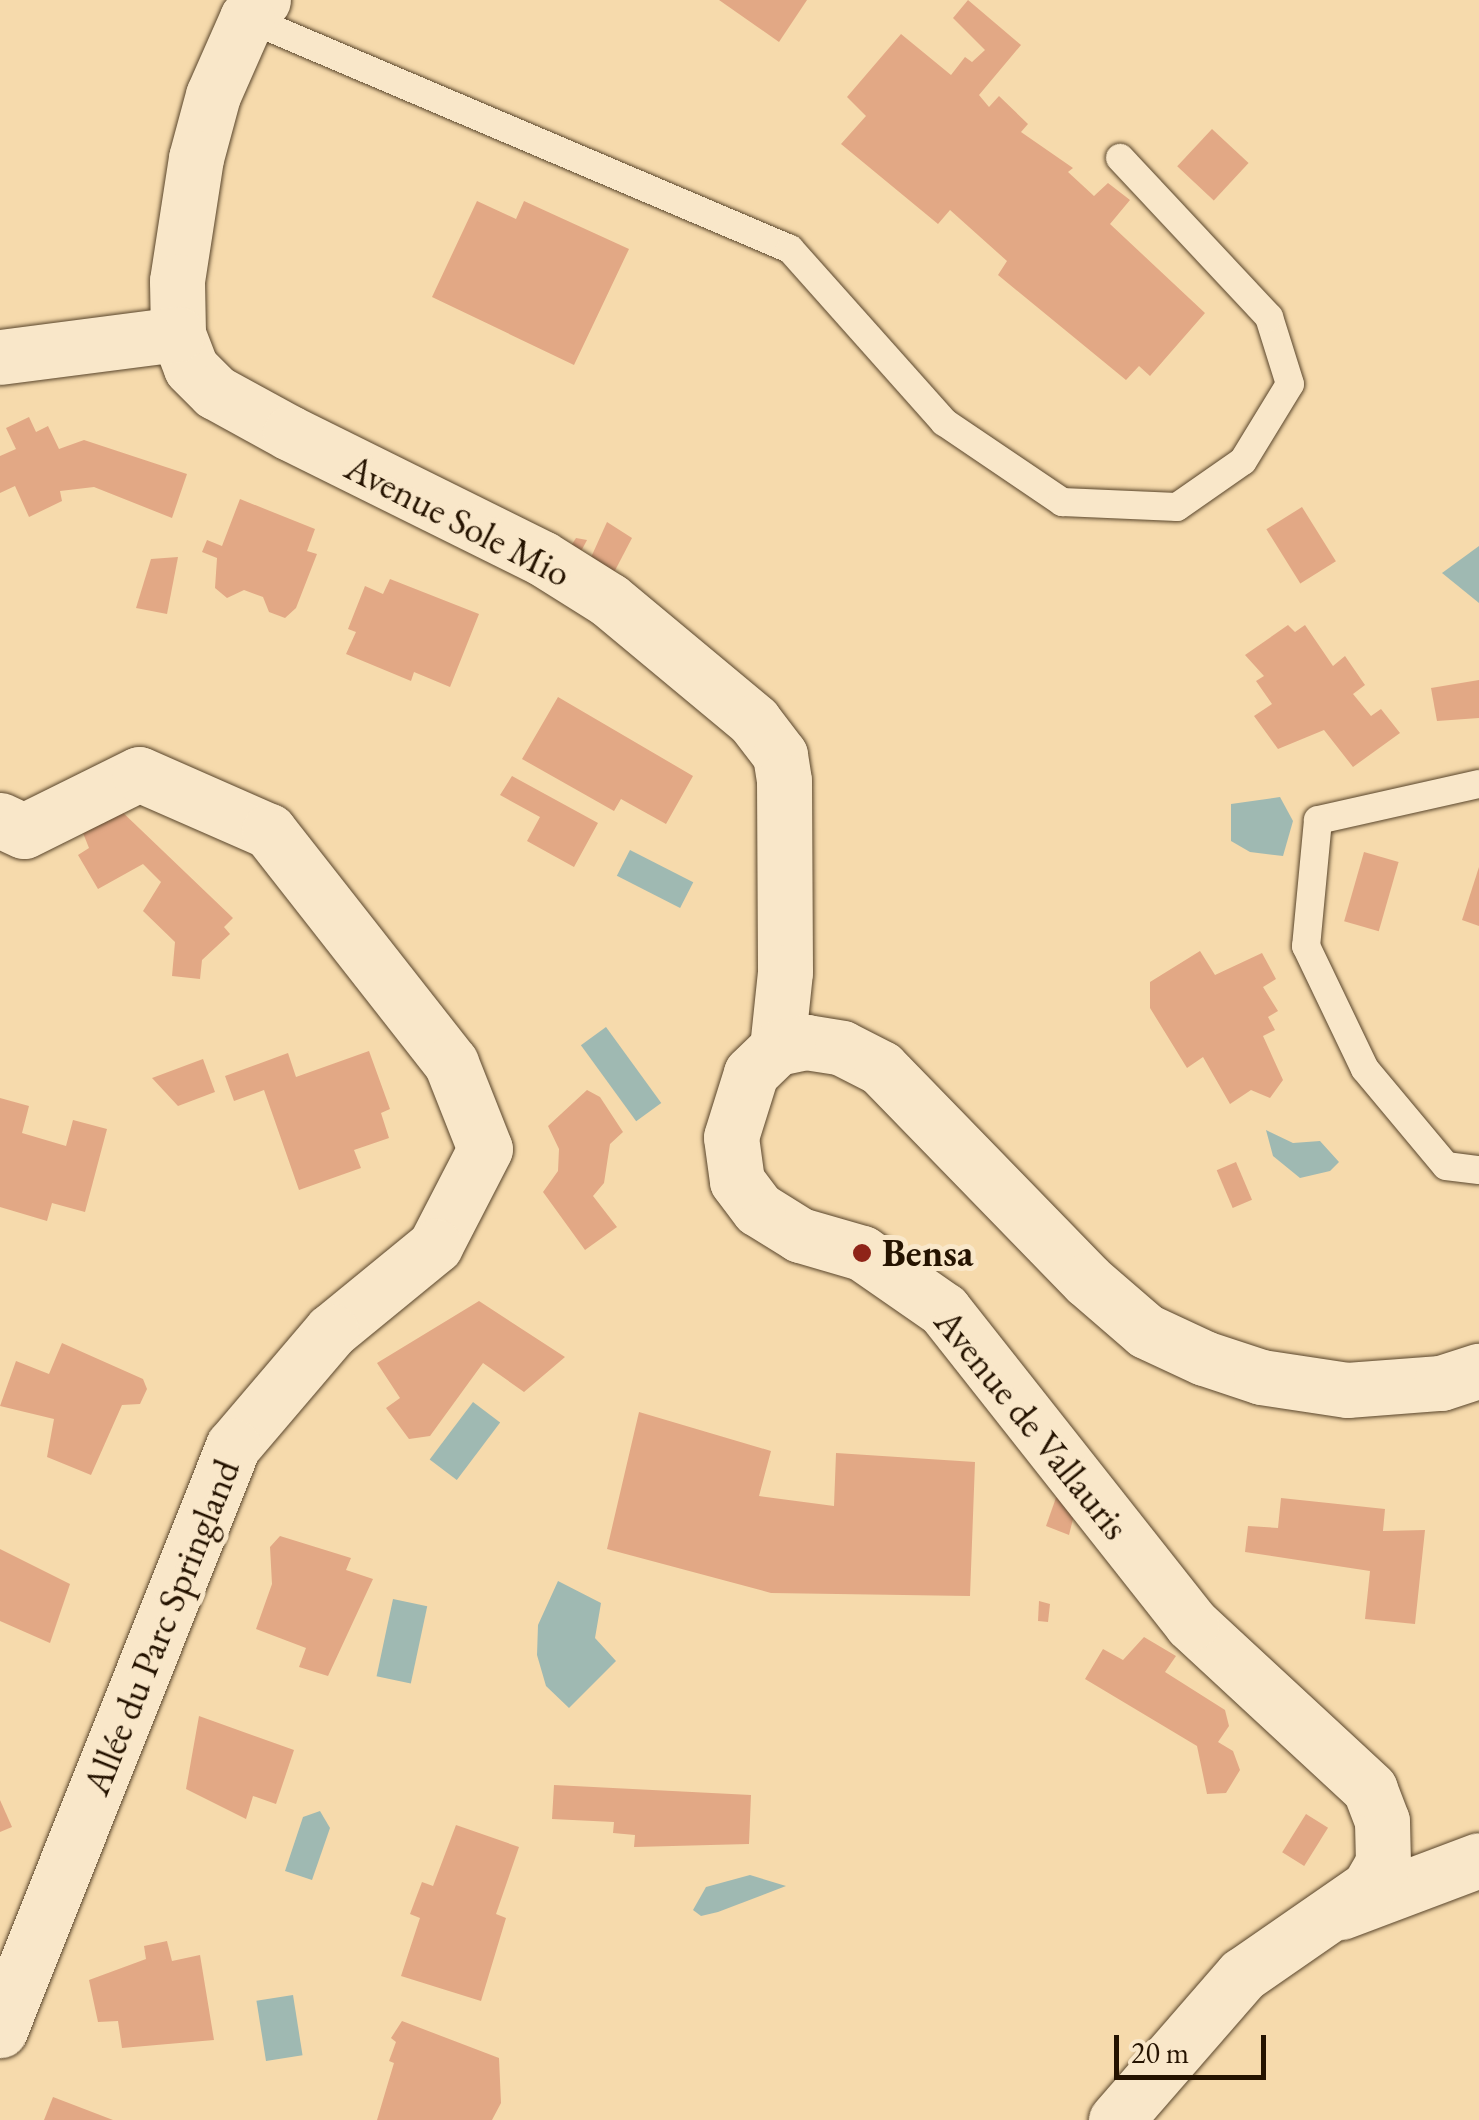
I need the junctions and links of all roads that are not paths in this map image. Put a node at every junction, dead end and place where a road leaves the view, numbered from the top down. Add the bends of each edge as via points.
1 (255, 9) edge
2 (1120, 158) dead end
3 (178, 334) junction
4 (0, 357) edge
5 (1479, 784) edge
6 (0, 820) edge
7 (777, 1048) junction
8 (1479, 1170) edge
9 (1479, 1371) edge
10 (1479, 1860) edge
11 (1341, 1912) junction
12 (0, 2030) edge
13 (1124, 2116) edge

1 - 2 lane via 790,249 944,422 1062,502 1177,507 1243,461 1290,384 1269,317
1 - 3 street, Avenue Sole Mio via 213,95 196,158 176,281
3 - 4 street
3 - 7 street, Avenue Sole Mio via 191,368 216,392 542,558 609,600 754,721 780,755 784,781 786,972
5 - 8 lane via 1318,820 1306,946 1365,1069 1446,1166
6 - 12 street, Allée du Parc Springland via 24,831 139,774 268,831 451,1063 485,1149 435,1246 331,1331 233,1446
7 - 9 street via 806,1042 842,1048 880,1068 1087,1280 1146,1331 1204,1358 1261,1377 1348,1390 1440,1383
7 - 11 street, Avenue de Vallauris via 751,1073 737,1102 731,1136 737,1181 758,1209 800,1235 862,1253 944,1310 1191,1623 1370,1789 1382,1821 1382,1863 1369,1887
10 - 11 street
11 - 13 street, Avenue de Vallauris via 1242,1975

